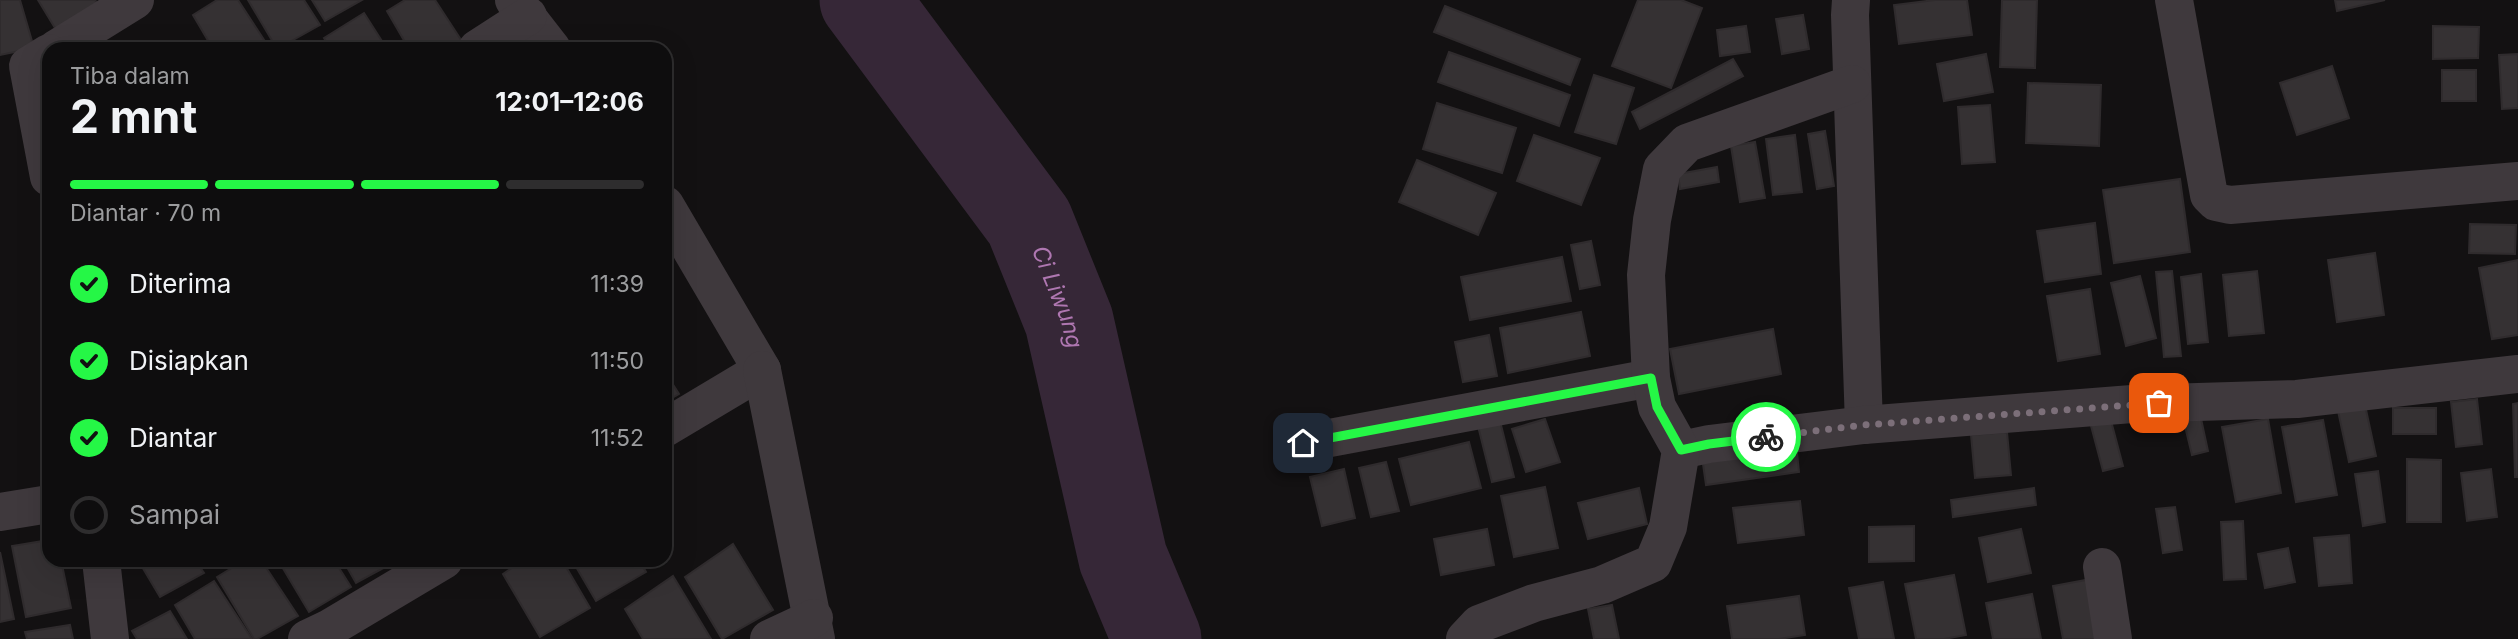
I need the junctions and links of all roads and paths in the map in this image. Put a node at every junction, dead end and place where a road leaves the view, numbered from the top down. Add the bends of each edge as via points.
1 (135, 0) edge
2 (1851, 0) edge
3 (2174, 0) edge
4 (521, 8) edge
5 (64, 42) edge
6 (485, 42) edge
7 (547, 42) edge
8 (33, 60) edge
9 (1852, 84) junction
10 (42, 126) edge
11 (2518, 181) edge
12 (672, 217) edge
13 (762, 370) junction
14 (2518, 374) edge
15 (1651, 378) junction
16 (672, 424) edge
17 (1864, 425) junction
18 (1303, 443) dead end
19 (1681, 450) junction
20 (42, 504) edge
21 (0, 512) edge
22 (102, 567) edge
23 (433, 567) edge
24 (2102, 567) dead end
25 (815, 629) edge
26 (322, 636) edge
27 (110, 639) edge
28 (769, 639) edge
29 (1465, 639) edge
30 (2113, 639) edge

1 - 5 street
2 - 9 street
3 - 11 street via 2209,195 2216,202 2230,205
4 - 6 street
4 - 7 street
8 - 10 street
9 - 15 street via 1686,143 1662,169 1646,275
9 - 17 street
12 - 13 street
13 - 16 street
13 - 25 street
14 - 17 street via 2297,399 2132,404
15 - 18 street
15 - 19 street via 1657,407
17 - 19 street
19 - 29 street via 1668,527 1653,563 1602,585 1479,624
20 - 21 street
22 - 27 street
23 - 26 street
24 - 30 street
25 - 28 street

